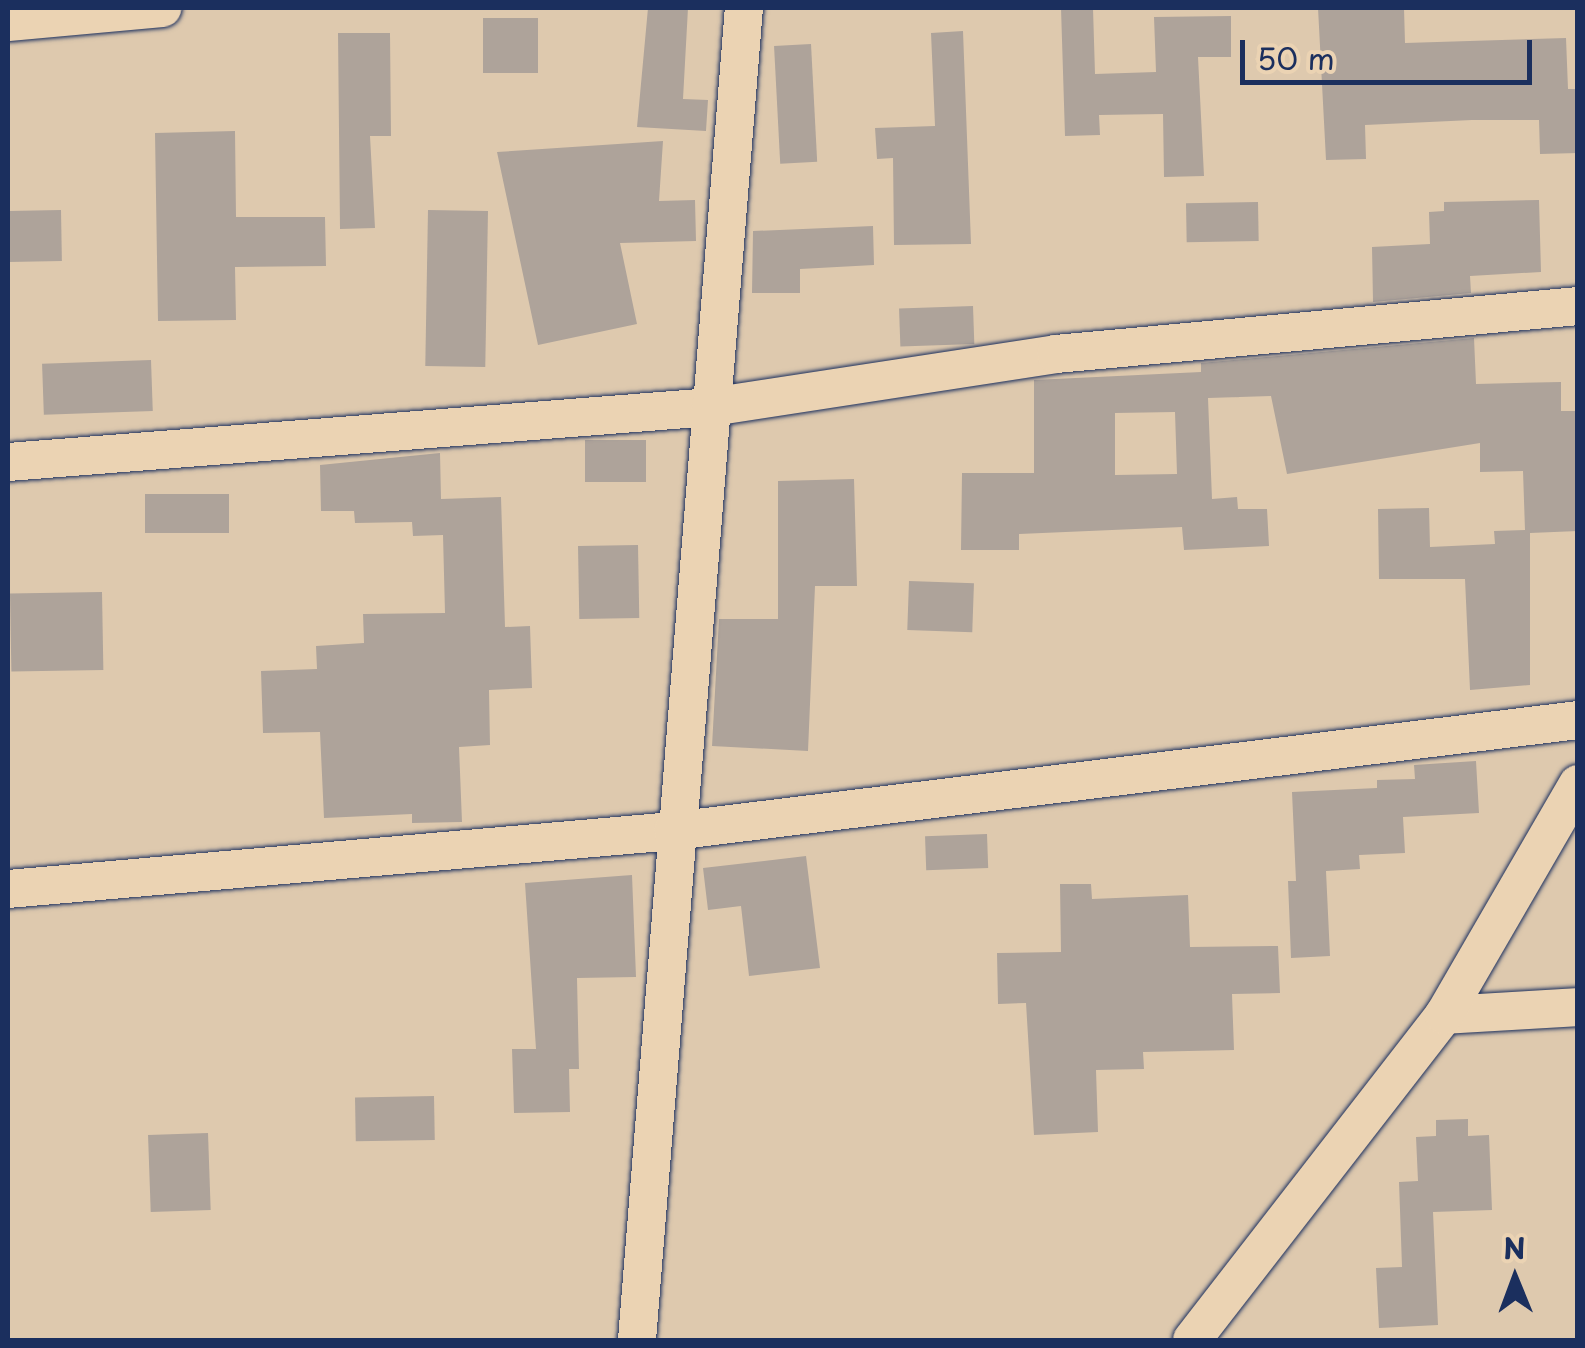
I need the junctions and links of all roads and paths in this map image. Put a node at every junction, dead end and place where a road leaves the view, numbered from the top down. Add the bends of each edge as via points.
1 (162, 8) edge
2 (744, 8) edge
3 (8, 22) edge
4 (1578, 306) edge
5 (711, 408) junction
6 (8, 462) edge
7 (1578, 720) edge
8 (1578, 784) edge
9 (673, 831) junction
10 (8, 889) edge
11 (1578, 1007) edge
12 (1444, 1015) junction
13 (636, 1340) edge
14 (1192, 1340) edge

1 - 3 street
2 - 5 street
4 - 5 street via 1056,354
5 - 6 street
5 - 9 street
7 - 9 street
8 - 12 street
9 - 10 street
9 - 13 street
11 - 12 street
12 - 14 street

